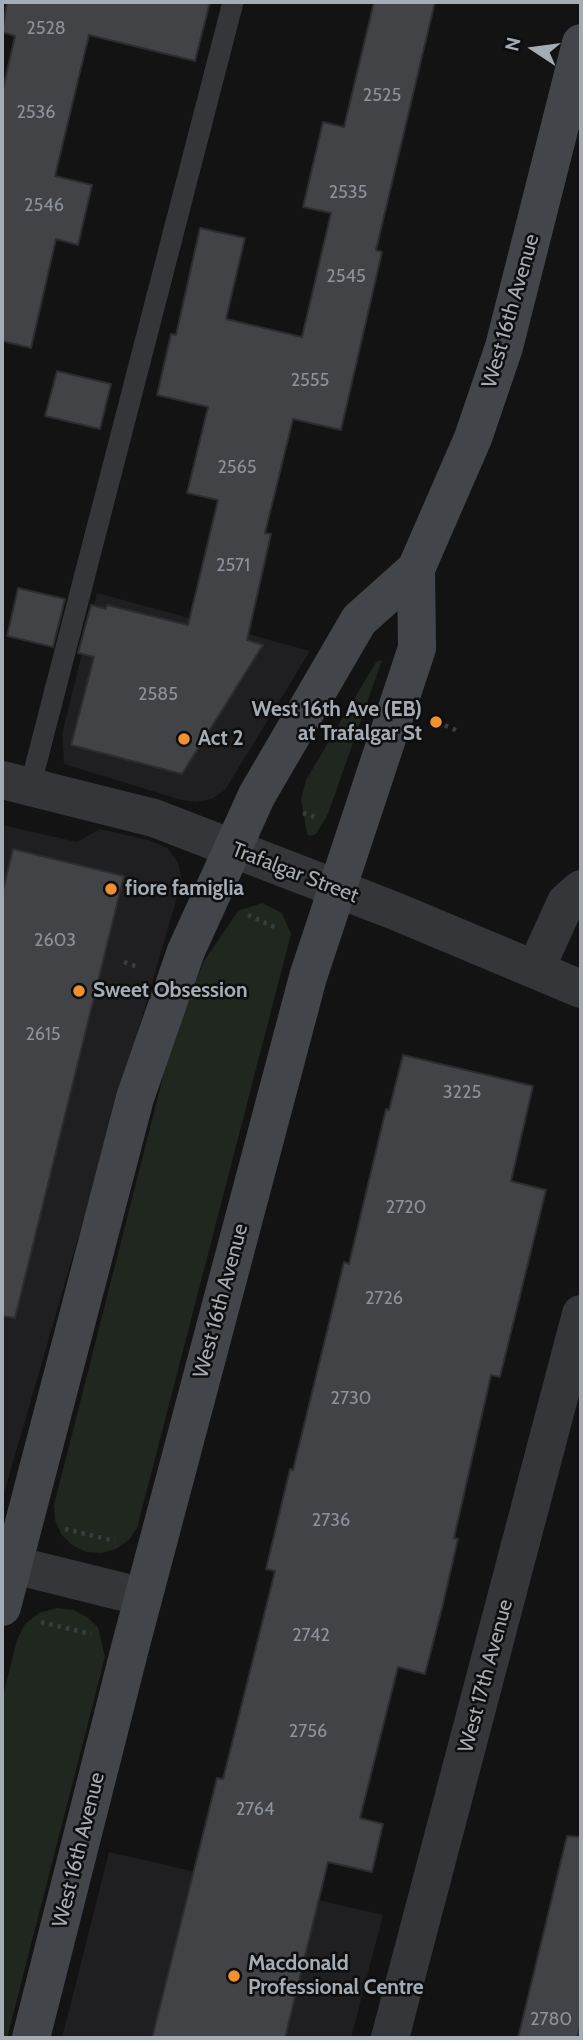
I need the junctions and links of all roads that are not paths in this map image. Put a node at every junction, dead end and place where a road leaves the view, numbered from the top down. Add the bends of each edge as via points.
1 (233, 2) edge
2 (581, 43) edge
3 (416, 569) junction
4 (16, 783) edge
5 (233, 848) junction
6 (336, 888) junction
7 (581, 889) edge
8 (536, 968) junction
9 (581, 989) edge
10 (581, 1314) edge
11 (7, 1563) edge
12 (143, 1597) junction
13 (16, 1614) edge
14 (31, 2038) edge
15 (390, 2038) edge

1 - 4 lane
2 - 3 main road, West 16th Avenue via 504,347 473,438
3 - 5 main road, West 16th Avenue via 359,620 257,795
3 - 6 main road, West 16th Avenue via 417,648
4 - 5 street, Trafalgar Street via 154,818
5 - 6 street, Trafalgar Street
5 - 11 main road, West 16th Avenue via 186,951 135,1098
6 - 8 street, Trafalgar Street
6 - 12 main road, West 16th Avenue via 274,1102
7 - 8 street via 566,902
8 - 9 street, Trafalgar Street
10 - 15 street, West 17th Avenue
11 - 12 street
11 - 13 main road, West 16th Avenue
12 - 14 main road, West 16th Avenue

